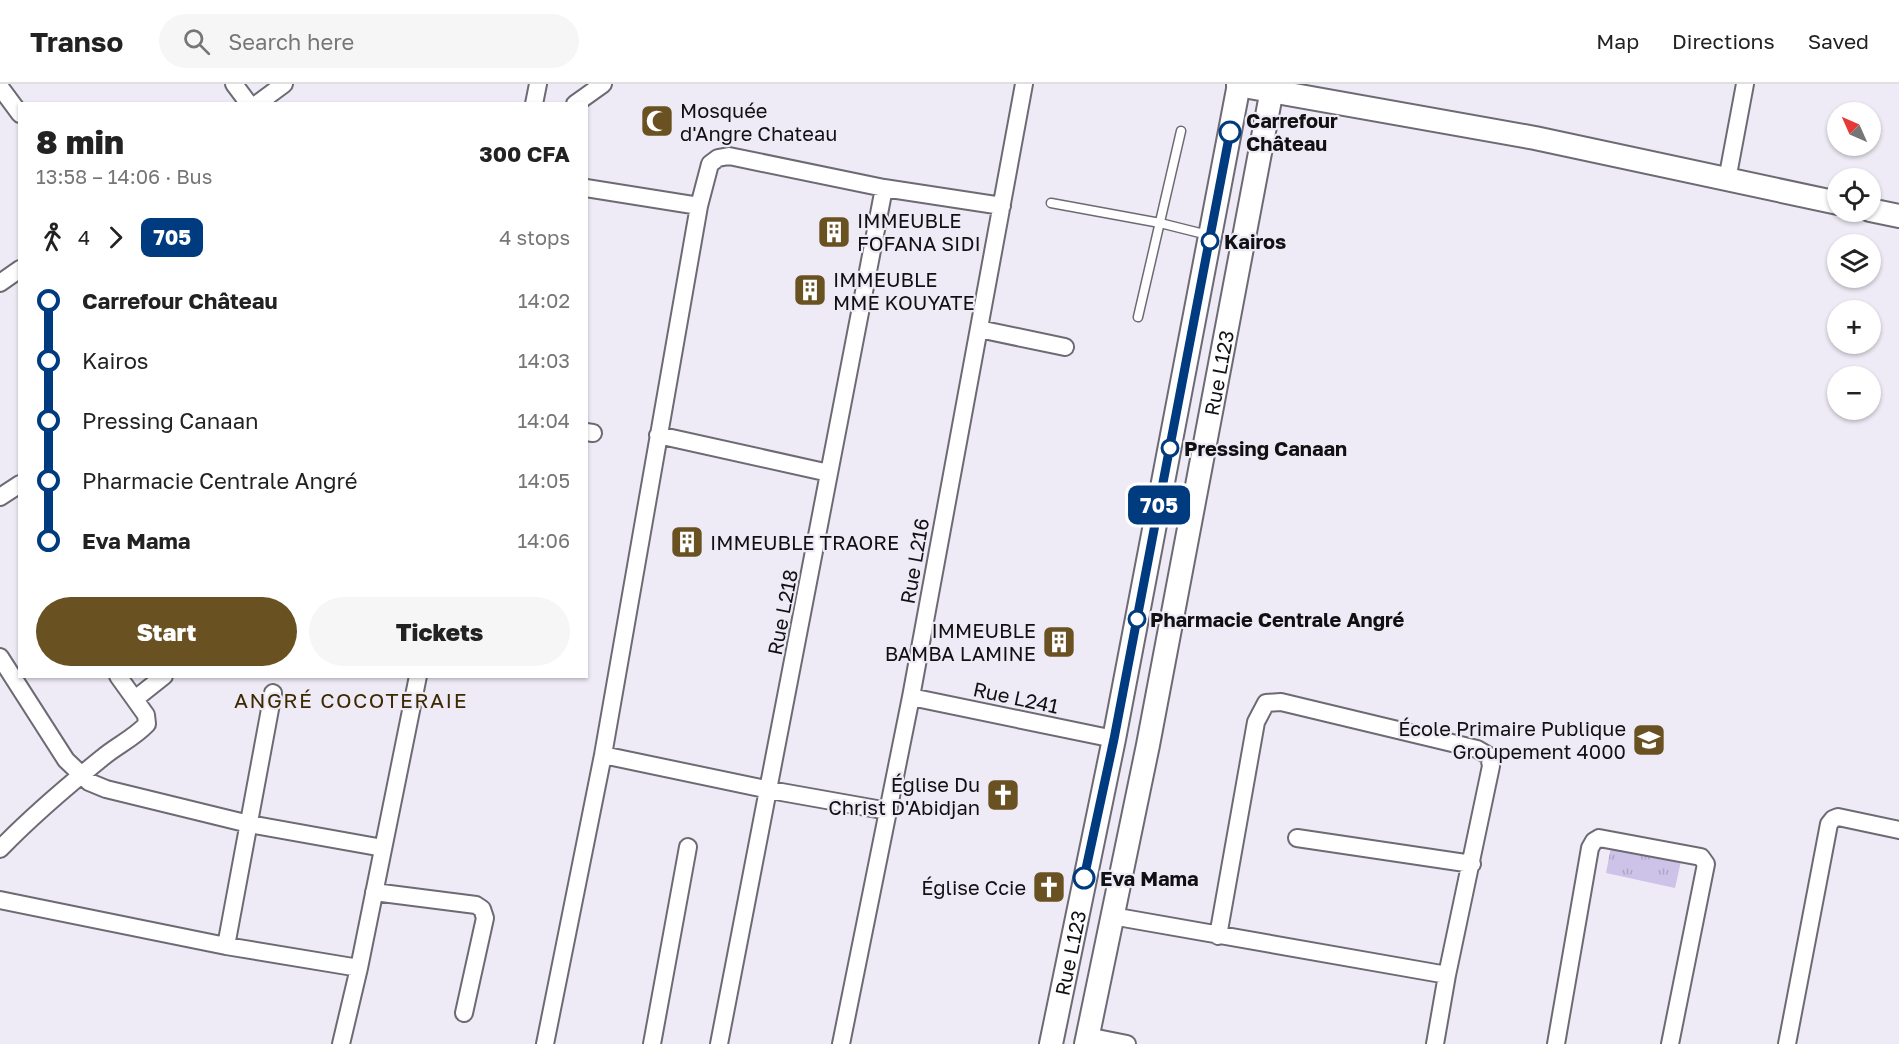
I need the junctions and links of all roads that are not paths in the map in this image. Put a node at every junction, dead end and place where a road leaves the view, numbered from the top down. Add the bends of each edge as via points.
1 (234, 84) edge
2 (284, 84) edge
3 (538, 84) edge
4 (603, 84) edge
5 (1024, 84) edge
6 (1237, 84) edge
7 (1745, 84) edge
8 (0, 87) edge
9 (1272, 88) edge
10 (248, 102) edge
11 (260, 102) edge
12 (534, 102) edge
13 (578, 102) edge
14 (18, 111) edge
15 (1181, 130) dead end
16 (1726, 180) junction
17 (588, 188) edge
18 (884, 188) junction
19 (1827, 201) edge
20 (1051, 203) dead end
21 (699, 206) junction
22 (1002, 206) junction
23 (1881, 212) edge
24 (1899, 216) edge
25 (1160, 223) junction
26 (1211, 236) junction
27 (18, 270) edge
28 (0, 283) edge
29 (1138, 317) dead end
30 (979, 329) junction
31 (1065, 347) dead end
32 (658, 435) junction
33 (829, 473) junction
34 (18, 485) edge
35 (0, 497) edge
36 (0, 657) edge
37 (119, 678) edge
38 (161, 678) edge
39 (418, 678) edge
40 (273, 693) dead end
41 (910, 697) junction
42 (135, 699) junction
43 (1114, 739) junction
44 (603, 755) junction
45 (81, 774) junction
46 (770, 790) junction
47 (888, 811) junction
48 (249, 824) junction
49 (1899, 830) edge
50 (1297, 838) dead end
51 (688, 847) dead end
52 (383, 848) junction
53 (0, 849) edge
54 (1472, 864) junction
55 (374, 892) junction
56 (0, 900) edge
57 (1113, 916) junction
58 (1218, 936) junction
59 (226, 946) junction
60 (359, 968) junction
61 (1447, 975) junction
62 (464, 1013) dead end
63 (1086, 1040) edge
64 (341, 1044) edge
65 (545, 1044) edge
66 (652, 1044) edge
67 (720, 1044) edge
68 (842, 1044) edge
69 (1052, 1044) edge
70 (1127, 1044) edge
71 (1435, 1044) edge
72 (1556, 1044) edge
73 (1670, 1044) edge
74 (1787, 1044) edge

1 - 10 street
2 - 11 street
3 - 12 street
4 - 13 street
5 - 22 street, Rue L216
6 - 9 main road
6 - 26 main road, Rue L123
7 - 16 street
8 - 14 street
9 - 16 main road via 1535,138
9 - 57 main road, Rue L123
15 - 25 lane
16 - 19 main road
17 - 21 street
18 - 21 street via 729,156 710,164
18 - 22 street
18 - 33 street, Rue L218
20 - 25 lane
21 - 32 street
22 - 30 street, Rue L216
23 - 24 main road
25 - 26 lane
25 - 29 lane
26 - 43 main road, Rue L123
27 - 28 street
30 - 31 street
30 - 41 street, Rue L216
32 - 33 street
32 - 44 street
33 - 46 street, Rue L218
34 - 35 street
36 - 45 street via 66,760
37 - 42 street
38 - 42 street
39 - 52 street
40 - 48 street
41 - 43 street, Rue L241
41 - 47 street, Rue L216
42 - 45 street via 147,724
43 - 69 main road, Rue L123
44 - 46 street
44 - 65 street
45 - 48 street via 106,789
45 - 53 street
46 - 47 street
46 - 67 street, Rue L218
47 - 68 street, Rue L216
48 - 52 street
48 - 59 street
49 - 74 street via 1838,817 1829,824
50 - 54 street
51 - 66 street
52 - 55 street
54 - 58 street via 1491,766 1489,756 1477,749 1292,704 1266,703 1256,722
54 - 61 street
55 - 60 street
55 - 62 street via 476,905 482,909 485,918
56 - 59 street
57 - 58 street
57 - 63 main road, Rue L123
58 - 61 street
59 - 60 street
60 - 64 street
61 - 71 street
63 - 70 street
72 - 73 street via 1590,848 1599,838 1701,857 1706,864

